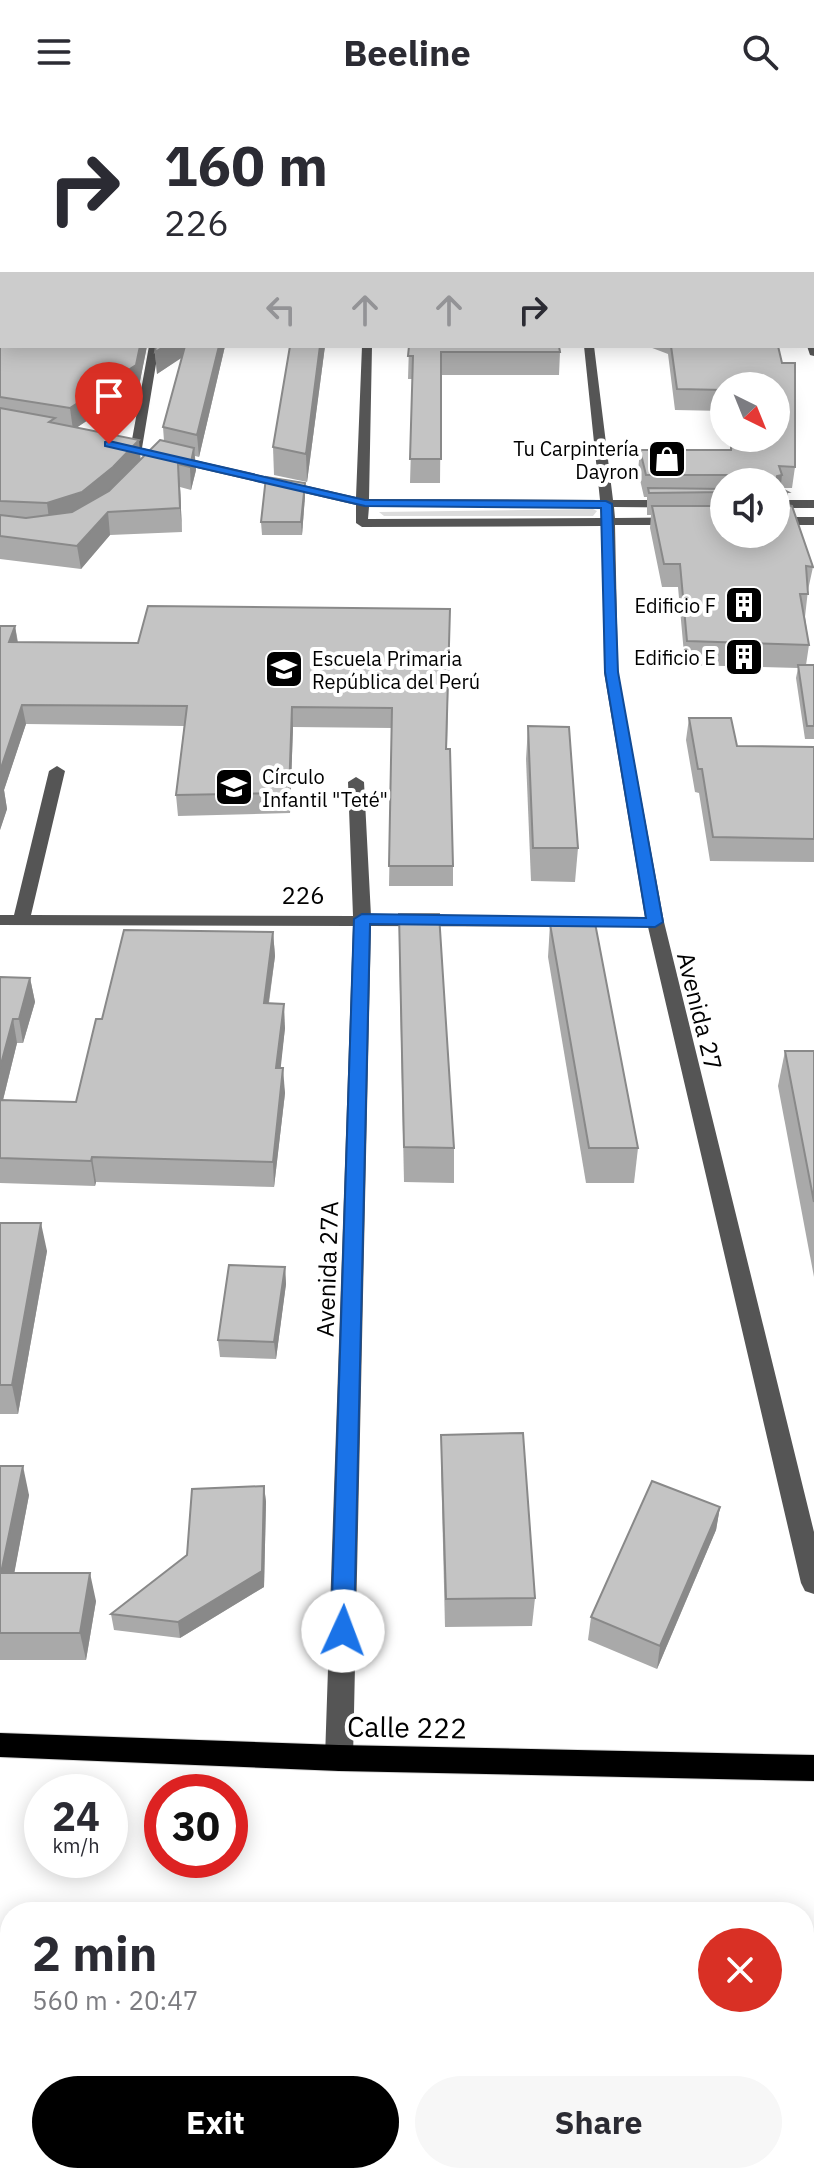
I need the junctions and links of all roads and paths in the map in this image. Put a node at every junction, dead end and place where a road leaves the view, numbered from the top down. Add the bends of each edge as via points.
1 (154, 348) edge
2 (367, 348) edge
3 (589, 348) edge
4 (105, 443) edge
5 (136, 449) junction
6 (159, 454) junction
7 (148, 465) edge
8 (365, 503) junction
9 (790, 504) edge
10 (814, 504) edge
11 (710, 505) edge
12 (607, 513) junction
13 (710, 520) edge
14 (790, 521) edge
15 (814, 521) edge
16 (57, 771) dead end
17 (356, 782) dead end
18 (362, 919) junction
19 (0, 920) edge
20 (21, 920) junction
21 (655, 922) junction
22 (814, 1583) edge
23 (0, 1745) edge
24 (339, 1758) junction
25 (814, 1768) edge

1 - 5 street
2 - 8 street
3 - 12 street, Avenida 27
4 - 5 street
5 - 6 street
6 - 7 street
6 - 8 street
8 - 12 street
8 - 12 street via 362,523
9 - 10 street
11 - 12 street
12 - 13 street
12 - 21 street, Avenida 27 via 611,672
14 - 15 street
16 - 20 street
17 - 18 street, Avenida 27A
18 - 20 street, 226
18 - 21 street, 226
18 - 24 street, Avenida 27A
19 - 20 street, 226
21 - 22 street, Avenida 27
23 - 24 main road, Calle 222
24 - 25 main road, Calle 222

